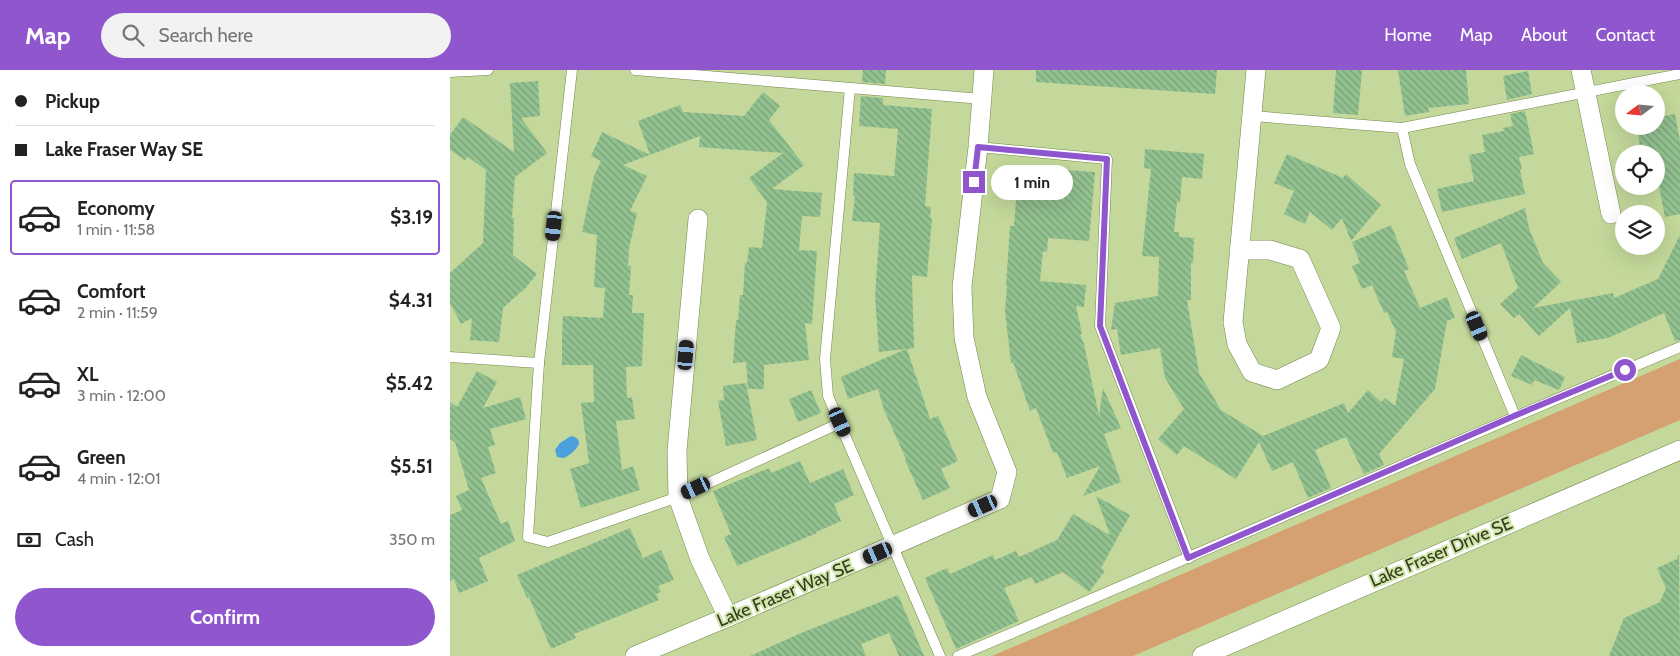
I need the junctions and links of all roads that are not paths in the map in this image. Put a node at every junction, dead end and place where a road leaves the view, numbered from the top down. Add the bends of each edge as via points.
1 (488, 70) edge
2 (572, 70) edge
3 (635, 70) edge
4 (984, 70) edge
5 (1256, 70) edge
6 (1581, 70) edge
7 (450, 72) edge
8 (1680, 74) edge
9 (850, 88) junction
10 (1586, 93) junction
11 (982, 99) junction
12 (1252, 116) junction
13 (1402, 128) junction
14 (978, 147) junction
15 (1611, 214) dead end
16 (698, 220) dead end
17 (1239, 250) junction
18 (1680, 347) edge
19 (450, 357) edge
20 (539, 363) junction
21 (1514, 416) junction
22 (840, 422) junction
23 (1680, 450) edge
24 (678, 497) junction
25 (894, 546) junction
26 (1188, 558) junction
27 (728, 617) junction
28 (635, 656) edge
29 (940, 656) edge
30 (958, 656) edge
31 (1202, 656) edge

1 - 7 lane
2 - 20 lane
3 - 9 lane
4 - 11 street, Lake Fraser Way SE
5 - 12 street
6 - 10 street
8 - 10 lane
9 - 11 lane
9 - 22 lane via 825,359 828,396
10 - 13 lane
10 - 15 street
11 - 14 street, Lake Fraser Way SE
12 - 13 lane
12 - 17 street
13 - 21 lane via 1410,164
14 - 25 street, Lake Fraser Way SE via 962,286 964,338 977,397 1007,472 1000,499
14 - 26 lane via 1107,159 1100,326
16 - 24 street via 677,451
17 - 17 street via 1233,322 1237,344 1252,372 1276,380 1319,360 1331,328 1300,259 1270,250
18 - 21 lane
19 - 20 lane
20 - 24 lane via 528,537 548,542
21 - 26 lane
22 - 24 lane
22 - 25 lane
23 - 31 street, Lake Fraser Drive SE
24 - 27 street via 700,559
25 - 27 street, Lake Fraser Way SE
25 - 29 lane
26 - 30 lane
27 - 28 street, Lake Fraser Way SE

